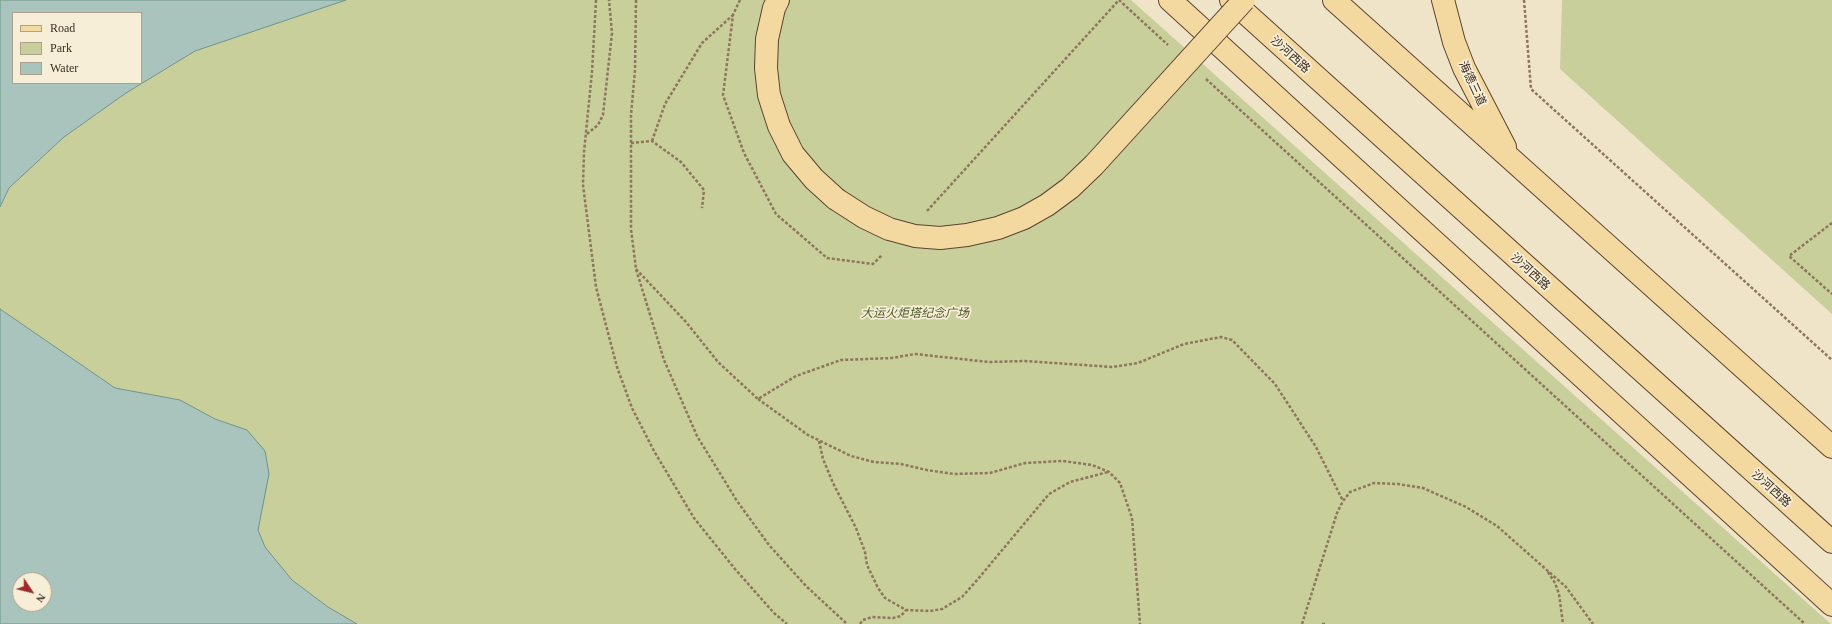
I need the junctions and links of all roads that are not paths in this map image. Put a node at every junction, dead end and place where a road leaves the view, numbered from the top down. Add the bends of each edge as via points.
1 (778, 0) edge
2 (1157, 0) edge
3 (1170, 0) edge
4 (1230, 0) edge
5 (1244, 0) edge
6 (1334, 0) edge
7 (1442, 0) edge
8 (1204, 32) junction
9 (1514, 162) junction
10 (1809, 426) junction
11 (1832, 443) edge
12 (1832, 447) edge
13 (1832, 542) edge
14 (1830, 603) edge

1 - 5 main road, bridge via 767,39 766,68 769,95 779,126 793,154 814,179 836,199 864,217 889,229 915,236 940,238 998,228 1047,206 1070,188
2 - 8 main road
3 - 8 main road
4 - 13 main road, 沙河西路
6 - 9 main road
7 - 9 main road, 海德三道 via 1464,68
8 - 14 main road
9 - 10 main road
10 - 11 main road
10 - 12 main road

